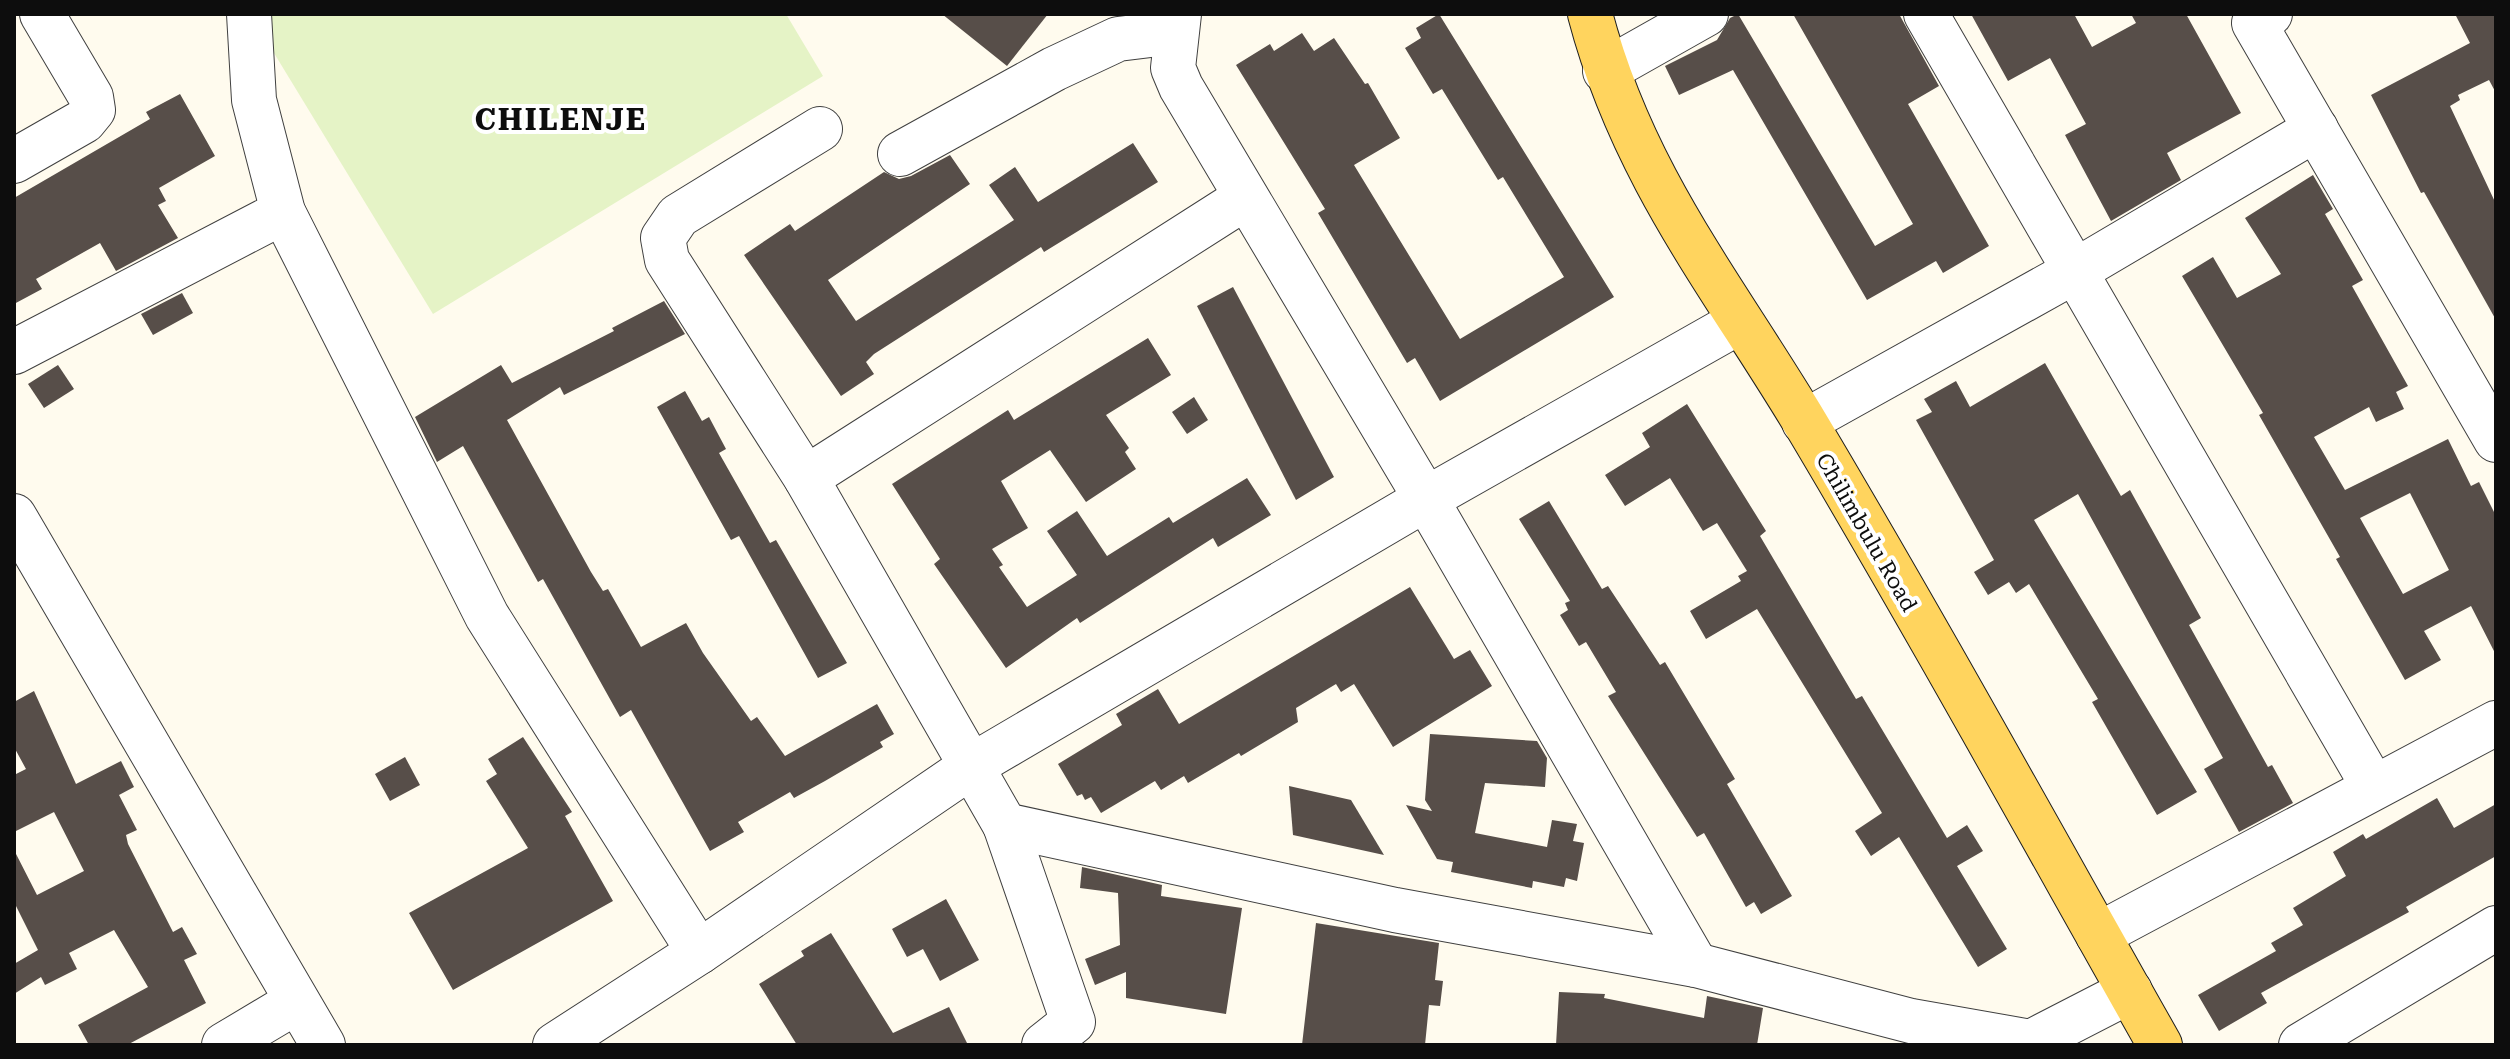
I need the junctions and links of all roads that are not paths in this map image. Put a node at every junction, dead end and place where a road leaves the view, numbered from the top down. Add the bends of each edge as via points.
1 (42, 14) edge
2 (249, 14) edge
3 (1590, 14) edge
4 (1706, 14) edge
5 (1926, 14) edge
6 (2270, 14) edge
7 (1177, 23) edge
8 (1605, 71) junction
9 (820, 129) dead end
10 (2316, 129) junction
11 (900, 154) dead end
12 (14, 161) edge
13 (1245, 198) junction
14 (283, 212) junction
15 (2077, 270) junction
16 (1739, 322) junction
17 (14, 352) edge
18 (1804, 422) junction
19 (2496, 440) edge
20 (806, 478) junction
21 (1426, 499) junction
22 (14, 516) edge
23 (2496, 723) edge
24 (973, 765) junction
25 (2373, 786) junction
26 (1005, 825) junction
27 (2496, 928) edge
28 (2098, 935) junction
29 (699, 952) junction
30 (1696, 965) junction
31 (2130, 991) junction
32 (296, 1002) junction
33 (1902, 1033) edge
34 (1070, 1037) edge
35 (2031, 1044) edge
36 (224, 1045) edge
37 (323, 1045) edge
38 (555, 1045) edge
39 (2160, 1045) edge
40 (2301, 1045) edge

1 - 12 street via 91,97 93,110 84,121
2 - 14 street via 254,100
3 - 8 main road, Chilimbulu Road
4 - 8 street
5 - 15 street
6 - 10 street via 2254,23
7 - 11 street via 1118,39 1054,69
7 - 13 street via 1173,68
8 - 16 main road, Chilimbulu Road via 1659,191
9 - 20 street via 678,216 663,238 667,260
10 - 15 street
10 - 19 street
13 - 20 street
13 - 21 street
14 - 17 street
14 - 29 street via 487,616
15 - 18 street
15 - 25 street
16 - 18 main road, Chilimbulu Road
16 - 21 street
18 - 28 main road, Chilimbulu Road
20 - 24 street
21 - 24 street
21 - 30 street
22 - 32 street
23 - 25 street
24 - 26 street
24 - 29 street
25 - 28 street
26 - 30 street via 1395,910
26 - 34 street
27 - 40 street
28 - 31 main road, Chilimbulu Road
29 - 38 street
30 - 33 street
31 - 35 street
31 - 39 main road, Chilimbulu Road
32 - 36 street
32 - 37 street
33 - 35 street

